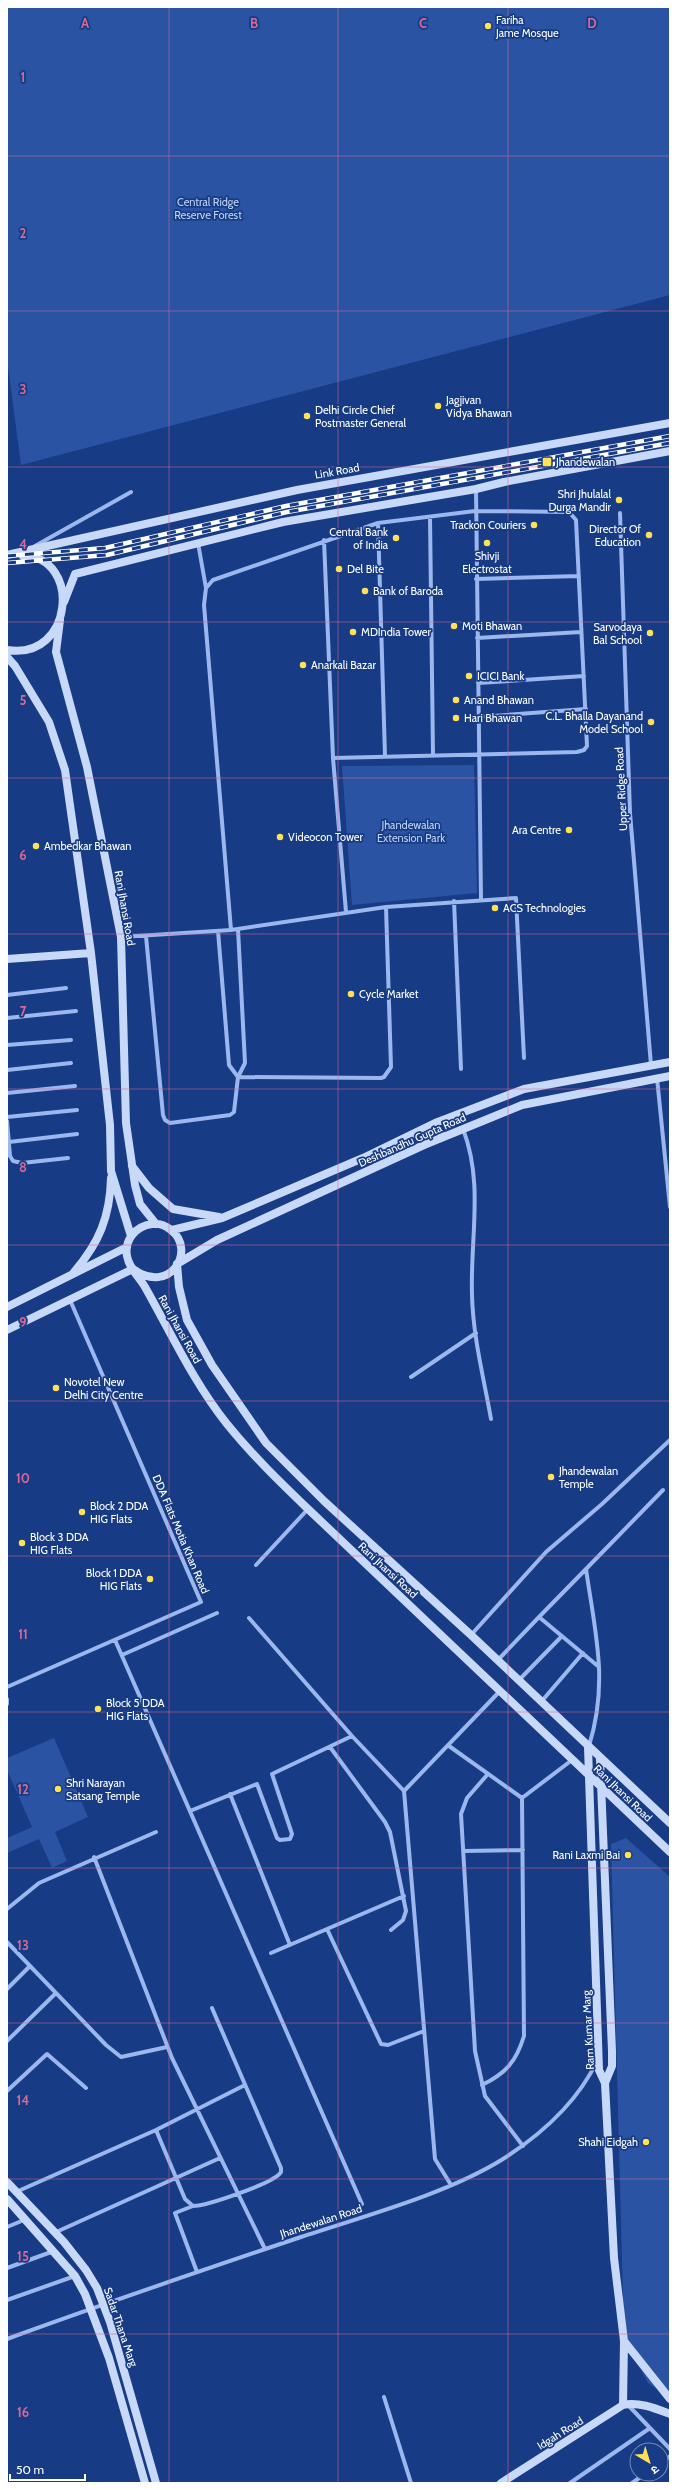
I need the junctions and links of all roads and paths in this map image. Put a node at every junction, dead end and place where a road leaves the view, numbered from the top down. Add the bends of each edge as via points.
1 (670, 423) edge
2 (670, 451) edge
3 (476, 489) junction
4 (131, 492) dead end
5 (475, 511) junction
6 (620, 513) dead end
7 (430, 517) junction
8 (378, 523) junction
9 (324, 540) junction
10 (198, 543) junction
11 (8, 556) edge
12 (579, 576) junction
13 (476, 579) junction
14 (206, 588) junction
15 (64, 602) junction
16 (60, 620) junction
17 (581, 632) junction
18 (476, 638) junction
19 (7, 650) edge
20 (7, 657) edge
21 (584, 676) junction
22 (478, 683) junction
23 (586, 709) junction
24 (479, 717) junction
25 (433, 755) junction
26 (481, 755) junction
27 (385, 756) junction
28 (332, 758) junction
29 (481, 899) junction
30 (454, 901) junction
31 (386, 907) junction
32 (346, 912) junction
33 (238, 929) junction
34 (231, 930) junction
35 (218, 931) junction
36 (146, 936) junction
37 (121, 937) junction
38 (91, 953) junction
39 (7, 959) edge
40 (66, 988) dead end
41 (7, 995) edge
42 (76, 1011) dead end
43 (7, 1018) edge
44 (71, 1040) dead end
45 (7, 1045) edge
46 (524, 1058) dead end
47 (670, 1062) edge
48 (71, 1063) dead end
49 (651, 1065) junction
50 (461, 1069) dead end
51 (7, 1070) edge
52 (670, 1076) edge
53 (238, 1077) junction
54 (657, 1078) junction
55 (75, 1086) dead end
56 (7, 1093) edge
57 (77, 1110) dead end
58 (7, 1117) edge
59 (7, 1121) edge
60 (435, 1123) junction
61 (463, 1128) junction
62 (77, 1134) dead end
63 (442, 1137) junction
64 (9, 1142) junction
65 (68, 1158) dead end
66 (132, 1165) junction
67 (111, 1171) junction
68 (670, 1207) edge
69 (222, 1218) junction
70 (156, 1224) junction
71 (172, 1230) junction
72 (131, 1236) junction
73 (127, 1247) junction
74 (177, 1264) junction
75 (133, 1269) junction
76 (70, 1276) junction
77 (70, 1300) junction
78 (7, 1307) edge
79 (7, 1330) edge
80 (476, 1333) junction
81 (411, 1378) dead end
82 (491, 1419) dead end
83 (670, 1440) edge
84 (663, 1490) dead end
85 (308, 1510) junction
86 (256, 1565) dead end
87 (586, 1569) junction
88 (217, 1613) dead end
89 (539, 1617) junction
90 (249, 1618) dead end
91 (471, 1635) junction
92 (562, 1636) junction
93 (115, 1640) junction
94 (583, 1653) junction
95 (122, 1655) junction
96 (497, 1661) junction
97 (600, 1667) junction
98 (518, 1681) junction
99 (7, 1687) edge
100 (500, 1691) junction
101 (7, 1699) edge
102 (541, 1702) junction
103 (7, 1704) edge
104 (352, 1736) junction
105 (449, 1746) junction
106 (330, 1747) junction
107 (588, 1747) junction
108 (572, 1759) junction
109 (600, 1759) junction
110 (488, 1775) junction
111 (590, 1776) junction
112 (601, 1786) junction
113 (404, 1791) junction
114 (230, 1794) junction
115 (522, 1798) junction
116 (190, 1811) junction
117 (670, 1823) edge
118 (156, 1832) dead end
119 (522, 1850) junction
120 (463, 1851) junction
121 (670, 1852) edge
122 (94, 1857) junction
123 (404, 1896) junction
124 (7, 1909) edge
125 (327, 1929) junction
126 (391, 1930) dead end
127 (7, 1942) edge
128 (290, 1945) junction
129 (271, 1953) dead end
130 (29, 1967) junction
131 (7, 1989) edge
132 (56, 1993) junction
133 (212, 2008) dead end
134 (424, 2031) junction
135 (7, 2041) edge
136 (167, 2047) junction
137 (599, 2057) junction
138 (606, 2083) junction
139 (245, 2085) junction
140 (482, 2085) junction
141 (86, 2088) dead end
142 (7, 2091) edge
143 (196, 2109) junction
144 (156, 2130) junction
145 (523, 2146) junction
146 (220, 2158) junction
147 (177, 2177) junction
148 (7, 2182) edge
149 (451, 2185) junction
150 (16, 2192) junction
151 (238, 2193) junction
152 (7, 2199) edge
153 (362, 2204) dead end
154 (193, 2206) junction
155 (24, 2220) junction
156 (7, 2227) edge
157 (54, 2233) junction
158 (265, 2249) junction
159 (54, 2251) junction
160 (7, 2268) edge
161 (196, 2272) junction
162 (75, 2276) junction
163 (7, 2300) edge
164 (104, 2303) junction
165 (92, 2308) junction
166 (7, 2339) edge
167 (624, 2342) junction
168 (384, 2397) dead end
169 (670, 2399) edge
170 (628, 2405) junction
171 (670, 2407) edge
172 (661, 2410) junction
173 (670, 2414) edge
174 (650, 2428) junction
175 (670, 2449) edge
176 (145, 2483) edge
177 (156, 2483) edge
178 (411, 2483) edge
179 (501, 2483) edge
180 (570, 2483) edge

1 - 11 main road, Link Road via 297,490
2 - 3 main road
3 - 5 street
3 - 10 main road via 282,522
4 - 11 street via 43,542
5 - 7 street
5 - 12 street via 572,514 576,520
5 - 13 street
6 - 49 street, Upper Ridge Road via 630,813
7 - 8 street
7 - 25 street
8 - 9 street
8 - 27 street
9 - 14 street via 222,576 213,580
9 - 28 street
10 - 14 street
10 - 15 main road via 74,574
11 - 15 main road via 30,556 48,566 60,582
12 - 13 street
12 - 17 street
13 - 18 street
14 - 34 street via 204,605
15 - 16 main road, Rani Jhansi Road
16 - 19 main road via 48,638 40,644 20,651
16 - 37 main road, Rani Jhansi Road via 56,652 87,767
17 - 18 street
17 - 21 street
18 - 22 street
20 - 38 main road via 49,722 65,770
21 - 22 street
21 - 23 street
22 - 24 street
23 - 24 street
23 - 26 street via 587,746 584,750
24 - 26 street
25 - 26 street
25 - 27 street
26 - 29 street
27 - 28 street
28 - 32 street
29 - 30 street
29 - 46 street via 516,898
30 - 31 street
30 - 50 street
31 - 32 street
31 - 53 street via 391,1067 388,1073 381,1078
32 - 33 street
33 - 34 street
33 - 53 street via 245,1063
34 - 35 street
35 - 36 street
35 - 53 street via 229,1065
36 - 37 street
36 - 53 street via 165,1120 170,1123 232,1113
37 - 66 main road, Rani Jhansi Road via 126,1123
38 - 39 main road
38 - 67 main road via 110,1125
40 - 41 street
42 - 43 street
44 - 45 street
47 - 49 main road, Deshbandhu Gupta Road
48 - 51 street
49 - 54 main road
49 - 60 main road, Deshbandhu Gupta Road via 524,1089
52 - 54 main road, Deshbandhu Gupta Road
54 - 61 main road, Deshbandhu Gupta Road via 522,1106
54 - 68 street
55 - 56 street
57 - 58 street
59 - 64 street
60 - 63 main road
60 - 69 main road, Deshbandhu Gupta Road via 363,1158
61 - 63 main road, Deshbandhu Gupta Road
61 - 80 street via 472,1154 475,1194 472,1296
62 - 64 street
63 - 74 main road, Deshbandhu Gupta Road via 218,1240
64 - 65 street via 10,1156 17,1162
66 - 69 main road via 149,1188 173,1209
66 - 70 main road, Rani Jhansi Road via 140,1204
67 - 72 main road
67 - 76 main road via 110,1201 104,1225 90,1253
69 - 71 main road, Deshbandhu Gupta Road
70 - 71 main road
70 - 72 main road via 137,1230
71 - 74 main road via 181,1247 181,1256
72 - 73 main road
73 - 75 main road via 127,1258
73 - 76 main road
74 - 75 main road via 168,1275 158,1278 144,1277
74 - 91 main road, Rani Jhansi Road via 179,1287 187,1320 212,1365 266,1443 324,1501
75 - 77 main road
75 - 85 main road, Rani Jhansi Road via 192,1373 226,1423 255,1457
76 - 78 main road
77 - 79 main road
77 - 93 street, DDA Flats Motia Khan Road via 201,1602
80 - 81 street
80 - 82 street
83 - 91 street via 546,1552
84 - 87 street
85 - 86 street
85 - 100 main road, Rani Jhansi Road
87 - 89 street
87 - 97 street
88 - 95 street
89 - 92 street
89 - 96 street
90 - 104 street
91 - 96 main road, Rani Jhansi Road
92 - 94 street
92 - 98 street
93 - 95 street
93 - 99 street, DDA Flats Motia Khan Road
94 - 97 street
94 - 102 street
95 - 116 street
96 - 98 main road, Rani Jhansi Road
97 - 107 street via 597,1720
98 - 102 main road, Rani Jhansi Road
100 - 105 street
100 - 108 main road, Rani Jhansi Road
101 - 103 street
102 - 107 main road, Rani Jhansi Road
104 - 106 street
104 - 113 street
105 - 110 street
105 - 113 street
106 - 114 street via 272,1774 292,1834 290,1839 277,1838 256,1784
106 - 123 street via 385,1822
107 - 109 main road, Rani Jhansi Road
107 - 111 main road, Ram Kumar Marg
108 - 111 main road, Rani Jhansi Road
108 - 115 street
109 - 112 main road
109 - 117 main road, Rani Jhansi Road
110 - 115 street
110 - 120 street via 467,1798 461,1814
111 - 112 main road, Rani Jhansi Road
111 - 137 main road, Ram Kumar Marg
112 - 121 main road, Rani Jhansi Road
112 - 138 main road via 612,2051 612,2066
113 - 134 street
114 - 116 street
114 - 128 street
115 - 119 street
116 - 153 street
118 - 122 street
119 - 120 street
119 - 140 street via 524,2036 521,2047 505,2072
120 - 140 street via 475,2051
122 - 124 street via 39,1883
122 - 136 street
123 - 125 street
123 - 126 street via 406,1911 403,1920
125 - 128 street
125 - 134 street via 381,2044 388,2045
127 - 130 street
128 - 129 street
130 - 131 street
130 - 132 street
132 - 135 street
132 - 136 street via 121,2057
133 - 139 street
134 - 149 street via 435,2159
136 - 143 street
137 - 138 main road, Ram Kumar Marg via 599,2070
137 - 145 street, Jhandewalan Road via 588,2079 566,2108
138 - 167 main road, Ram Kumar Marg via 614,2258
139 - 143 street
139 - 151 street via 281,2168 279,2176
140 - 145 street via 485,2096 495,2112
141 - 142 street via 47,2054
143 - 144 street
143 - 146 street
144 - 147 street
144 - 150 street
145 - 149 street, Jhandewalan Road via 502,2160
146 - 147 street
146 - 151 street
147 - 154 street via 185,2199
147 - 157 street
148 - 150 main road, Sadar Thana Marg
149 - 158 street, Jhandewalan Road
150 - 157 main road, Sadar Thana Marg
151 - 154 street
151 - 158 street
152 - 155 main road, Sadar Thana Marg
154 - 161 street via 175,2213
155 - 156 street
155 - 159 main road, Sadar Thana Marg
157 - 164 main road, Sadar Thana Marg via 86,2270
158 - 161 street, Jhandewalan Road
159 - 160 street
159 - 162 main road, Sadar Thana Marg
161 - 164 street, Jhandewalan Road
162 - 163 street
162 - 165 main road, Sadar Thana Marg
164 - 165 street, Jhandewalan Road
164 - 177 main road, Sadar Thana Marg
165 - 166 street, Jhandewalan Road
165 - 176 main road, Sadar Thana Marg
167 - 169 main road
167 - 170 main road, Ram Kumar Marg
168 - 178 street
170 - 172 main road
170 - 174 street
170 - 179 main road, Idgah Road
171 - 172 main road
172 - 173 main road
174 - 175 street
174 - 180 street

